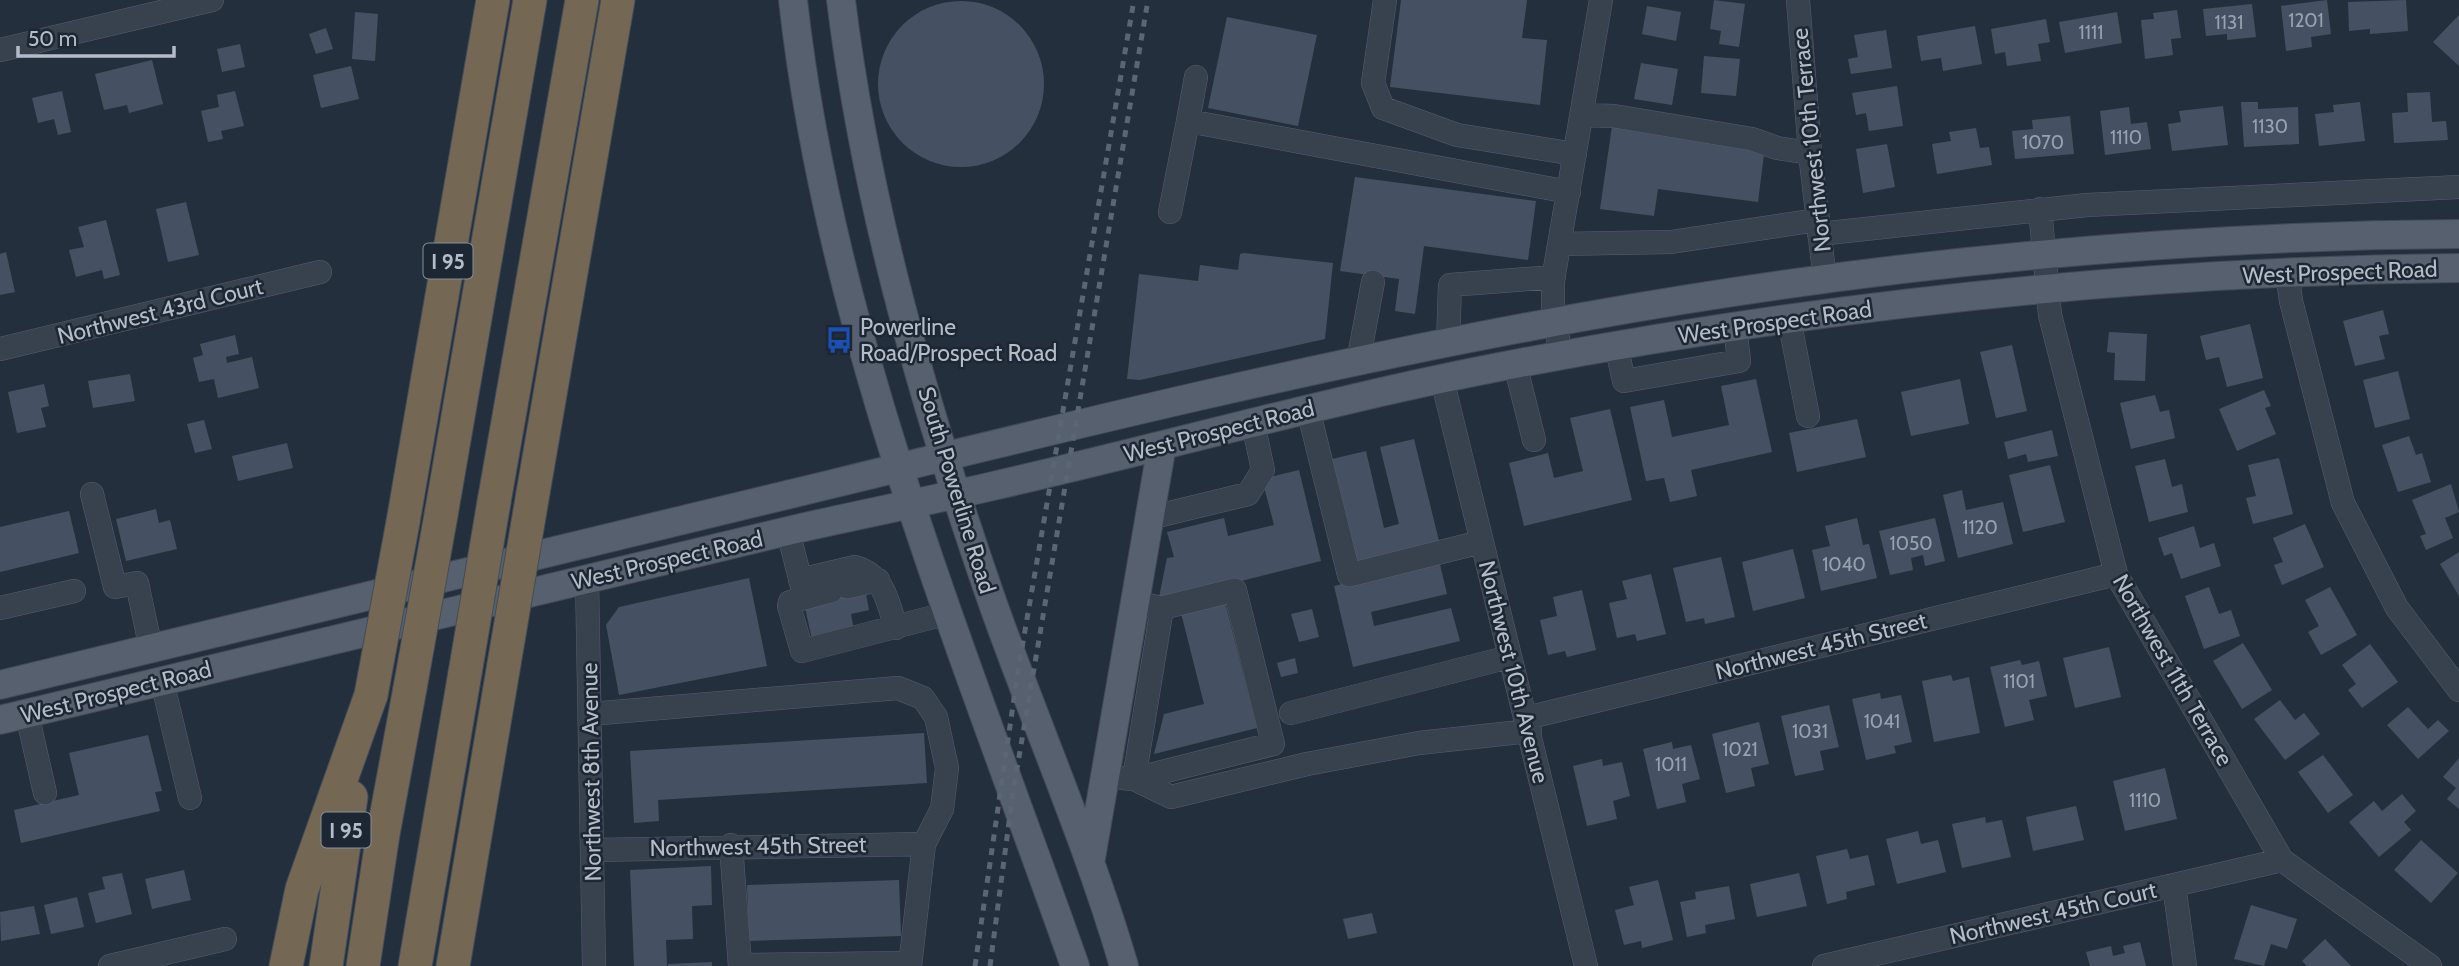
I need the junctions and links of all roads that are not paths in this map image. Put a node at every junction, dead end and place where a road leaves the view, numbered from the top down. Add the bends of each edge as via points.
1 (212, 0) edge
2 (493, 0) edge
3 (530, 0) edge
4 (582, 0) edge
5 (618, 0) edge
6 (793, 0) edge
7 (841, 0) edge
8 (1385, 0) edge
9 (1601, 0) edge
10 (1798, 0) edge
11 (0, 50) edge
12 (1196, 77) dead end
13 (1582, 115) junction
14 (1188, 121) junction
15 (1575, 153) junction
16 (1810, 153) junction
17 (2459, 187) edge
18 (1569, 192) junction
19 (2040, 209) junction
20 (1170, 212) dead end
21 (1818, 227) junction
22 (2459, 234) edge
23 (1559, 244) junction
24 (2044, 256) junction
25 (2459, 268) edge
26 (320, 272) dead end
27 (2287, 272) junction
28 (1554, 278) junction
29 (1825, 280) junction
30 (1373, 282) dead end
31 (2046, 288) junction
32 (1789, 319) junction
33 (1554, 322) junction
34 (1448, 343) junction
35 (0, 349) edge
36 (1561, 355) junction
37 (1358, 362) junction
38 (1515, 364) junction
39 (1442, 379) junction
40 (1308, 409) junction
41 (1808, 416) dead end
42 (1252, 423) junction
43 (1534, 440) dead end
44 (1162, 445) junction
45 (945, 456) junction
46 (899, 468) junction
47 (92, 494) dead end
48 (957, 494) junction
49 (911, 503) junction
50 (1149, 518) junction
51 (788, 531) junction
52 (1481, 542) junction
53 (2116, 574) junction
54 (587, 578) junction
55 (878, 580) junction
56 (802, 589) junction
57 (74, 591) dead end
58 (1148, 605) junction
59 (0, 608) edge
60 (948, 613) junction
61 (896, 628) junction
62 (151, 649) junction
63 (1509, 657) junction
64 (162, 681) junction
65 (0, 685) edge
66 (2459, 690) edge
67 (371, 695) junction
68 (1291, 713) dead end
69 (590, 715) junction
70 (13, 717) edge
71 (1528, 725) junction
72 (1105, 775) junction
73 (1134, 779) junction
74 (45, 793) dead end
75 (190, 798) dead end
76 (924, 844) junction
77 (731, 845) junction
78 (592, 850) junction
79 (1090, 860) junction
80 (2282, 860) junction
81 (2174, 885) junction
82 (225, 939) dead end
83 (1876, 960) edge
84 (910, 965) edge
85 (110, 966) edge
86 (286, 966) edge
87 (326, 966) edge
88 (363, 966) edge
89 (415, 966) edge
90 (453, 966) edge
91 (594, 966) edge
92 (740, 966) edge
93 (1075, 966) edge
94 (1124, 966) edge
95 (1586, 966) edge
96 (1824, 966) edge
97 (2185, 966) edge
98 (2430, 966) edge

1 - 11 street
2 - 67 highway, I 95, bridge
3 - 88 highway, bridge
4 - 89 highway, bridge
5 - 90 highway, bridge
6 - 46 main road, South Powerline Road via 822,177 863,346
7 - 45 main road, South Powerline Road via 876,198
8 - 15 street via 1373,83 1384,108 1457,135
9 - 13 street
10 - 16 street, Northwest 10th Terrace
12 - 14 street
13 - 15 street
13 - 16 street via 1752,139
14 - 18 street
14 - 20 street
15 - 18 street
16 - 21 street, Northwest 10th Terrace
17 - 19 street
18 - 23 street
19 - 21 street
19 - 24 street, Northwest 11th Terrace
21 - 23 street via 1671,242
21 - 29 street, Northwest 10th Terrace
22 - 24 main road, West Prospect Road via 2268,240
23 - 28 street
24 - 29 main road, West Prospect Road
24 - 31 street, Northwest 11th Terrace
25 - 27 main road, West Prospect Road
26 - 35 street, Northwest 43rd Court
27 - 31 main road, West Prospect Road
27 - 66 street via 2343,503 2397,608
28 - 33 street
28 - 34 street via 1450,285
29 - 33 main road, West Prospect Road
30 - 37 street
31 - 32 main road, West Prospect Road
31 - 53 street, Northwest 11th Terrace
32 - 36 main road, West Prospect Road
32 - 41 street
33 - 34 main road, West Prospect Road
33 - 36 street
34 - 37 main road, West Prospect Road
36 - 38 main road, West Prospect Road
37 - 45 main road, West Prospect Road
38 - 39 main road, West Prospect Road
38 - 43 street
39 - 40 main road, West Prospect Road
39 - 52 street, Northwest 10th Avenue
40 - 42 main road, West Prospect Road
40 - 52 street via 1349,575
42 - 44 main road, West Prospect Road
42 - 50 street via 1263,470 1248,494
44 - 48 main road, West Prospect Road
44 - 50 main road
45 - 46 main road, West Prospect Road
45 - 48 main road, South Powerline Road
46 - 49 main road, South Powerline Road
46 - 62 main road, West Prospect Road
47 - 62 street via 115,587 137,583
48 - 49 main road, West Prospect Road
48 - 79 main road, South Powerline Road
49 - 51 main road, West Prospect Road
49 - 60 main road, South Powerline Road
50 - 58 main road
51 - 54 main road, West Prospect Road
51 - 56 street
52 - 63 street, Northwest 10th Avenue
53 - 71 street, Northwest 45th Street
53 - 80 street, Northwest 11th Terrace
54 - 64 main road, West Prospect Road
54 - 69 street, Northwest 8th Avenue
55 - 56 street via 839,589
55 - 56 street via 855,567
55 - 61 street
56 - 61 street via 789,606 802,651
57 - 59 street
58 - 72 main road
58 - 73 street
58 - 73 street via 1235,590 1273,744
60 - 61 street
60 - 93 main road, South Powerline Road
62 - 65 main road, West Prospect Road
63 - 68 street
63 - 71 street, Northwest 10th Avenue
64 - 70 main road, West Prospect Road
64 - 75 street
67 - 86 highway via 302,889
67 - 87 highway, I 95
69 - 76 street via 898,688 911,692 923,698 936,717 947,768 942,809
69 - 78 street, Northwest 8th Avenue
70 - 74 street
71 - 73 street, Northwest 45th Street via 1307,764 1171,797
71 - 95 street, Northwest 10th Avenue
72 - 73 street
72 - 79 main road
76 - 77 street, Northwest 45th Street
76 - 84 street
77 - 78 street, Northwest 45th Street
77 - 92 street
78 - 91 street, Northwest 8th Avenue
79 - 94 main road, South Powerline Road
80 - 81 street, Northwest 45th Court
80 - 98 street, Northwest 11th Terrace
81 - 83 street, Northwest 45th Court
81 - 97 street
82 - 85 street
83 - 96 street, Northwest 45th Court
84 - 92 street

